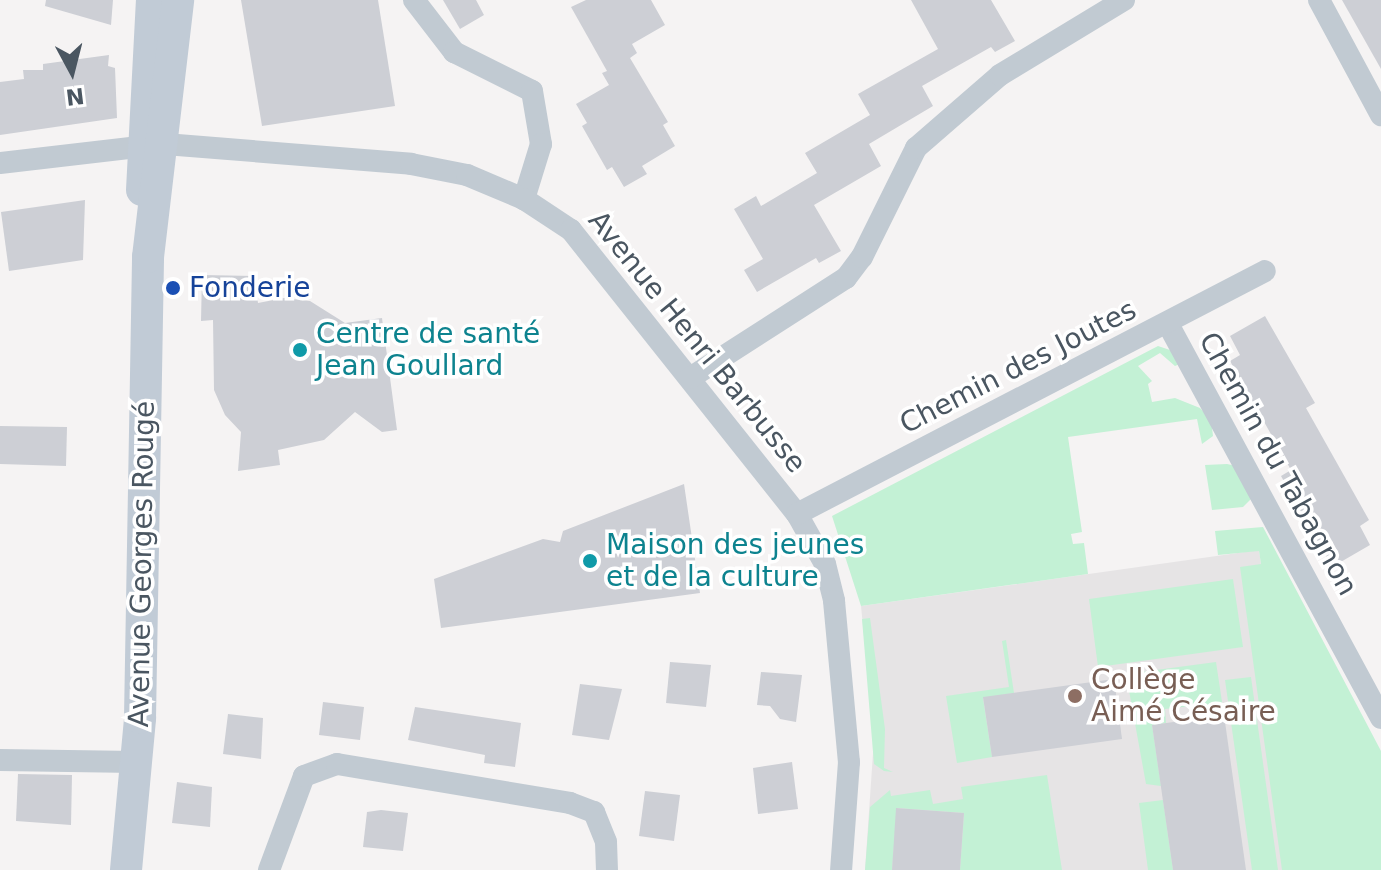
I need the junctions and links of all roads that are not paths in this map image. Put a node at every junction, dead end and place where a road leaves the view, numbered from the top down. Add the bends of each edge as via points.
1 (152, 0) edge
2 (178, 0) edge
3 (414, 0) edge
4 (1124, 0) edge
5 (1319, 0) edge
6 (1381, 115) edge
7 (154, 144) junction
8 (0, 163) edge
9 (524, 199) junction
10 (1265, 271) dead end
11 (1168, 324) junction
12 (690, 378) junction
13 (797, 514) junction
14 (1381, 718) edge
15 (0, 760) edge
16 (136, 762) junction
17 (126, 870) edge
18 (269, 870) edge
19 (607, 870) edge
20 (841, 870) edge

1 - 7 street, Avenue Georges Rougé
2 - 7 street, Avenue Georges Rougé
3 - 9 street via 454,52 532,91 541,144
4 - 12 street via 1000,75 916,148 862,257 846,278
5 - 6 street
7 - 8 street, Avenue Henri Barbusse
7 - 9 street, Avenue Henri Barbusse via 411,164 467,175
7 - 16 street, Avenue Georges Rougé
9 - 12 street, Avenue Henri Barbusse via 571,230
10 - 11 street, Chemin des Joutes
11 - 13 street, Chemin des Joutes
11 - 14 street, Chemin du Tabagnon
12 - 13 street, Avenue Henri Barbusse
13 - 20 street, Avenue Henri Barbusse via 825,564 834,601 849,762
15 - 16 street
16 - 17 street, Avenue Georges Rougé
18 - 19 street via 304,776 337,764 570,803 594,812 606,842

